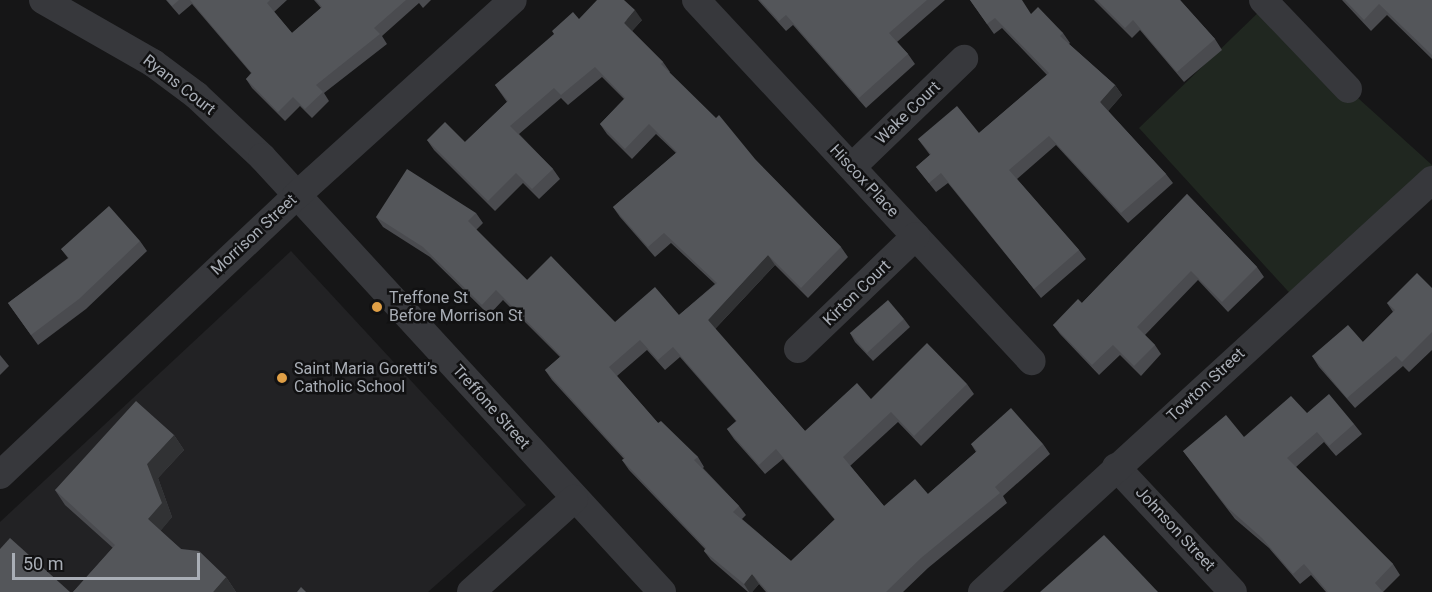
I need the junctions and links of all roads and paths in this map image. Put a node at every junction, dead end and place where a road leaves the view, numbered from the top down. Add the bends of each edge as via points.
1 (43, 0) edge
2 (513, 0) edge
3 (696, 0) edge
4 (1263, 0) edge
5 (964, 59) dead end
6 (1348, 88) dead end
7 (852, 167) junction
8 (1432, 180) edge
9 (296, 196) junction
10 (916, 236) junction
11 (798, 349) dead end
12 (1032, 361) dead end
13 (1116, 467) junction
14 (0, 475) edge
15 (574, 499) junction
16 (471, 592) edge
17 (662, 592) edge
18 (982, 592) edge
19 (1233, 592) edge

1 - 9 street, Ryans Court via 127,46 196,95
2 - 9 street, Morrison Street
3 - 7 street, Hiscox Place
4 - 6 street
5 - 7 street, Wake Court
7 - 10 street, Hiscox Place
8 - 13 street, Towton Street
9 - 14 street, Morrison Street
9 - 15 street, Treffone Street
10 - 11 street, Kirton Court
10 - 12 street, Hiscox Place
13 - 18 street, Towton Street
13 - 19 street, Johnson Street
15 - 16 street
15 - 17 street, Treffone Street

